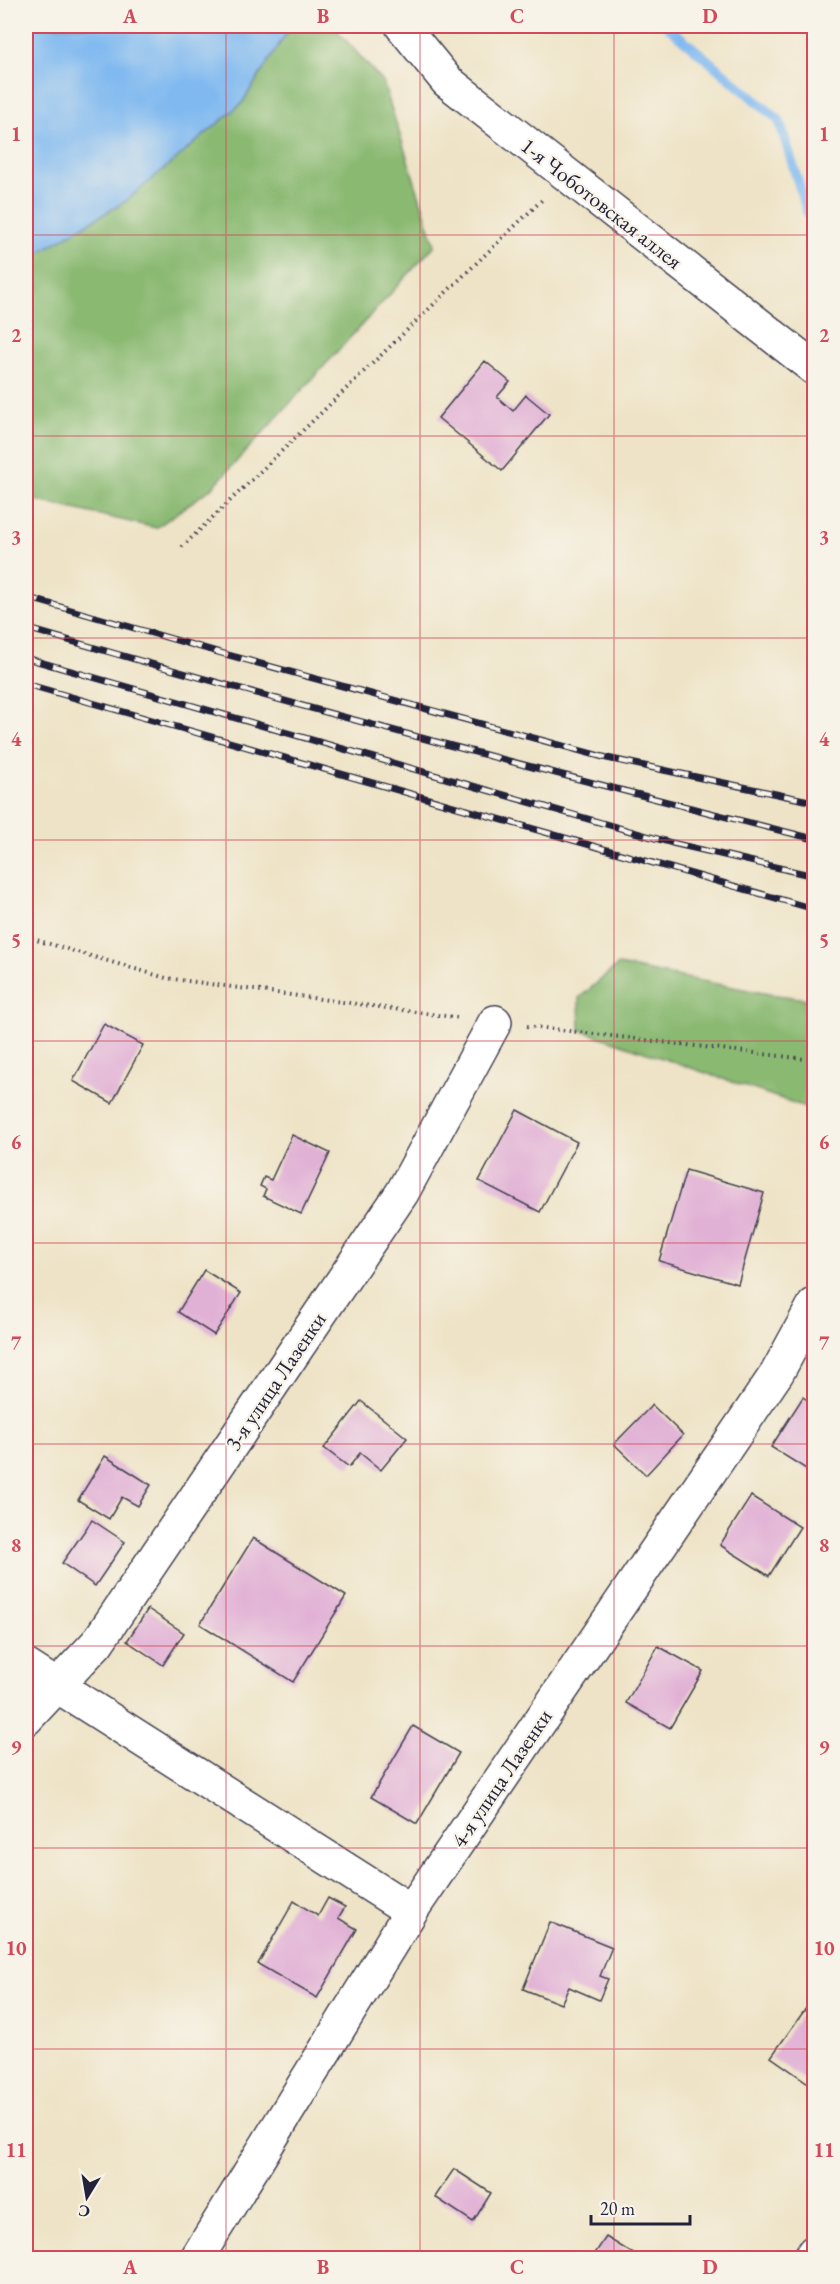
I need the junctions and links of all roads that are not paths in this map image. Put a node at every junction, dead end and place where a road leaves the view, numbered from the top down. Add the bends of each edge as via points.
1 (402, 26) edge
2 (814, 368) edge
3 (495, 1022) road end
4 (814, 1305) edge
5 (26, 1666) edge
6 (55, 1686) junction
7 (26, 1719) edge
8 (411, 1911) junction
9 (814, 2252) edge
10 (196, 2259) edge
11 (810, 2259) edge

1 - 2 street, 1-я Чоботовская аллея via 447,81
3 - 6 street, 3-я улица Лазенки via 402,1193 98,1643
4 - 8 street, 4-я улица Лазенки via 777,1373
5 - 6 street
6 - 7 street, 3-я улица Лазенки
6 - 8 street
8 - 10 street, 4-я улица Лазенки
9 - 11 street

